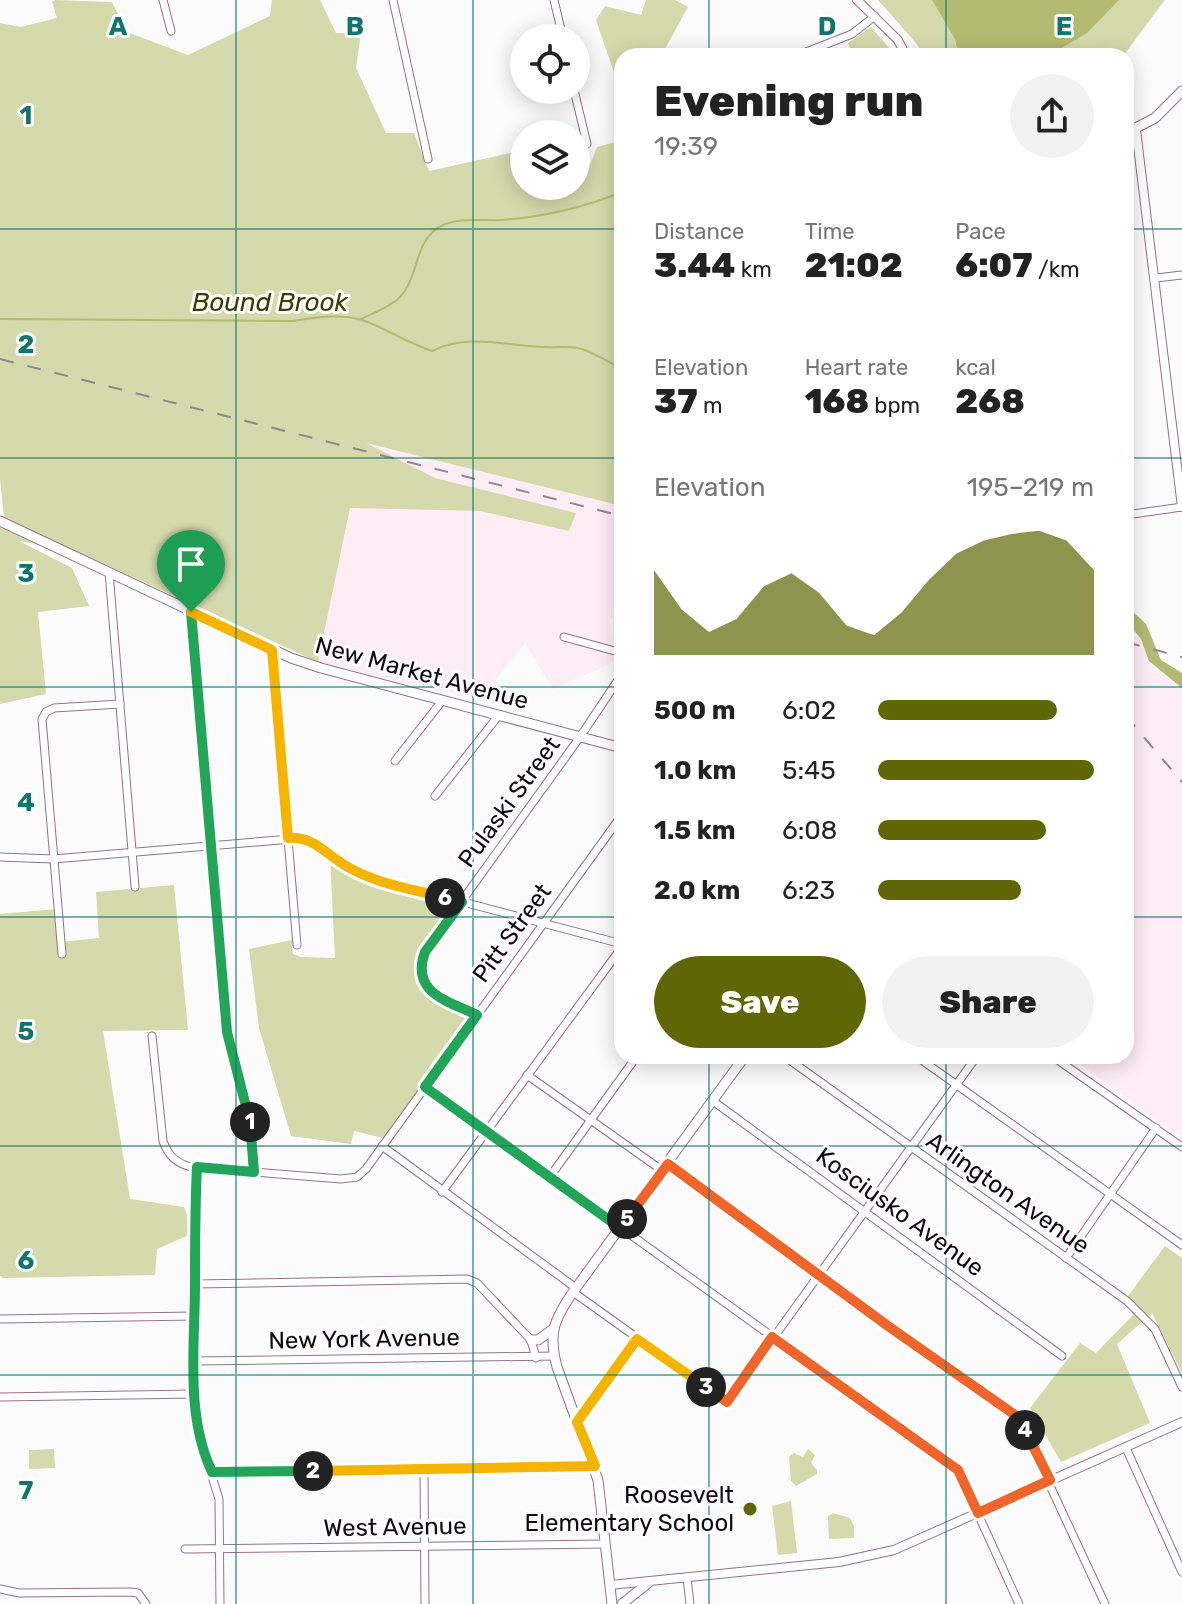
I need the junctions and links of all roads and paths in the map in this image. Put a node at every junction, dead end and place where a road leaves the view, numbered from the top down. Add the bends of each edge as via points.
1 (163, 0) edge
2 (393, 0) edge
3 (554, 0) edge
4 (857, 0) edge
5 (875, 16) junction
6 (560, 24) edge
7 (171, 31) dead end
8 (816, 48) edge
9 (902, 48) edge
10 (1182, 91) edge
11 (1134, 130) edge
12 (1134, 150) edge
13 (428, 159) dead end
14 (1182, 275) edge
15 (1156, 278) junction
16 (1182, 507) edge
17 (1134, 514) edge
18 (0, 521) edge
19 (109, 572) junction
20 (191, 612) junction
21 (564, 637) dead end
22 (272, 650) junction
23 (614, 651) edge
24 (614, 686) edge
25 (442, 701) junction
26 (120, 704) junction
27 (499, 715) junction
28 (580, 737) junction
29 (614, 746) edge
30 (395, 761) dead end
31 (435, 796) dead end
32 (614, 826) edge
33 (288, 838) junction
34 (211, 845) junction
35 (132, 852) junction
36 (0, 857) edge
37 (53, 859) junction
38 (135, 887) dead end
39 (462, 902) junction
40 (543, 923) junction
41 (614, 944) edge
42 (297, 945) dead end
43 (62, 954) dead end
44 (614, 957) edge
45 (477, 1015) junction
46 (152, 1036) dead end
47 (631, 1064) edge
48 (739, 1064) edge
49 (795, 1064) edge
50 (927, 1064) edge
51 (971, 1064) edge
52 (1064, 1064) edge
53 (527, 1075) junction
54 (956, 1085) junction
55 (425, 1087) junction
56 (713, 1101) junction
57 (591, 1119) junction
58 (1156, 1128) junction
59 (484, 1132) junction
60 (382, 1146) junction
61 (1182, 1147) edge
62 (909, 1148) junction
63 (197, 1167) junction
64 (665, 1167) junction
65 (254, 1172) junction
66 (549, 1178) junction
67 (442, 1192) junction
68 (1109, 1193) junction
69 (865, 1211) junction
70 (620, 1228) junction
71 (1182, 1245) edge
72 (1066, 1258) junction
73 (818, 1275) junction
74 (195, 1284) junction
75 (574, 1290) junction
76 (194, 1316) junction
77 (0, 1319) edge
78 (552, 1330) junction
79 (772, 1337) junction
80 (637, 1339) junction
81 (531, 1340) junction
82 (554, 1356) junction
83 (1062, 1356) dead end
84 (536, 1358) junction
85 (195, 1361) junction
86 (1182, 1387) edge
87 (195, 1394) junction
88 (1, 1397) edge
89 (577, 1422) junction
90 (1182, 1422) edge
91 (1126, 1448) junction
92 (595, 1466) junction
93 (424, 1469) junction
94 (212, 1472) junction
95 (1050, 1480) junction
96 (978, 1513) junction
97 (605, 1544) junction
98 (424, 1547) junction
99 (185, 1549) dead end
100 (219, 1549) junction
101 (1182, 1572) edge
102 (687, 1578) junction
103 (648, 1583) junction
104 (610, 1585) junction
105 (0, 1589) edge
106 (146, 1604) edge
107 (220, 1604) edge
108 (425, 1604) edge
109 (612, 1604) edge
110 (622, 1604) edge
111 (690, 1604) edge
112 (1019, 1604) edge
113 (1105, 1604) edge

1 - 7 street
2 - 13 street
3 - 6 street
4 - 5 street
5 - 8 street via 852,34
5 - 9 street
10 - 11 main road
12 - 15 street
14 - 15 street
15 - 16 street
16 - 17 street
18 - 19 main road, New Market Avenue
19 - 20 main road, New Market Avenue
19 - 26 street
20 - 22 main road, New Market Avenue
20 - 34 street
21 - 23 street
22 - 25 main road, New Market Avenue
22 - 33 street
24 - 28 street, Pulaski Street
25 - 27 main road, New Market Avenue
25 - 30 street
26 - 35 street
26 - 37 street via 46,712 42,723
27 - 28 main road, New Market Avenue
27 - 31 street
28 - 29 main road, New Market Avenue
28 - 39 street, Pulaski Street
32 - 40 street, Pitt Street
33 - 34 street
33 - 39 street via 312,841 363,875
33 - 42 street
34 - 35 street
34 - 65 street via 227,1032 249,1118
35 - 37 street
35 - 38 street
36 - 37 street
37 - 43 street
39 - 40 street
39 - 45 street, Pulaski Street via 425,952 421,968 428,988
40 - 41 street
40 - 45 street, Pitt Street
44 - 53 street
45 - 55 street, Pitt Street
46 - 63 street via 166,1148 179,1163
47 - 57 street
48 - 56 main road
49 - 62 street, Arlington Avenue
50 - 54 street
51 - 54 street
52 - 58 street
53 - 57 street
53 - 59 street
54 - 62 street
54 - 68 street
55 - 59 street
55 - 60 street, Pitt Street
56 - 64 main road
56 - 69 street, Kosciusko Avenue
57 - 64 street
57 - 66 street
58 - 61 street
58 - 68 street
59 - 66 street
59 - 67 street
60 - 65 street, Pitt Street via 361,1174 350,1179
60 - 67 street
62 - 69 street
62 - 72 street, Arlington Avenue
63 - 65 street, Pitt Street
63 - 74 street
64 - 70 main road
64 - 73 street
66 - 70 street
67 - 75 street
68 - 71 street
68 - 72 street
69 - 73 street
69 - 83 street, Kosciusko Avenue
70 - 75 main road
70 - 79 street
72 - 86 street, Arlington Avenue via 1148,1321
73 - 79 street
73 - 95 street via 1018,1417
74 - 76 street
74 - 81 street via 472,1281
75 - 78 main road
75 - 80 street
76 - 77 street
76 - 85 street
78 - 81 main road
78 - 82 main road
79 - 80 street via 727,1402
79 - 96 street via 958,1470
80 - 89 street
81 - 84 street
82 - 84 street, New York Avenue
82 - 89 main road
84 - 85 street, New York Avenue
85 - 87 street
87 - 88 street
87 - 94 street via 198,1432
89 - 92 main road
90 - 91 street
91 - 95 street
91 - 101 street
92 - 93 street
92 - 97 main road
93 - 94 street
93 - 98 street
94 - 100 street via 219,1499
95 - 96 street
95 - 113 street
96 - 102 street via 867,1557
96 - 112 street
97 - 98 street, West Avenue
97 - 104 main road
98 - 100 street, West Avenue
98 - 108 street
99 - 100 street, West Avenue
100 - 107 street
102 - 103 street
102 - 111 street
103 - 104 street
103 - 110 main road
104 - 109 main road
105 - 106 street via 130,1592

